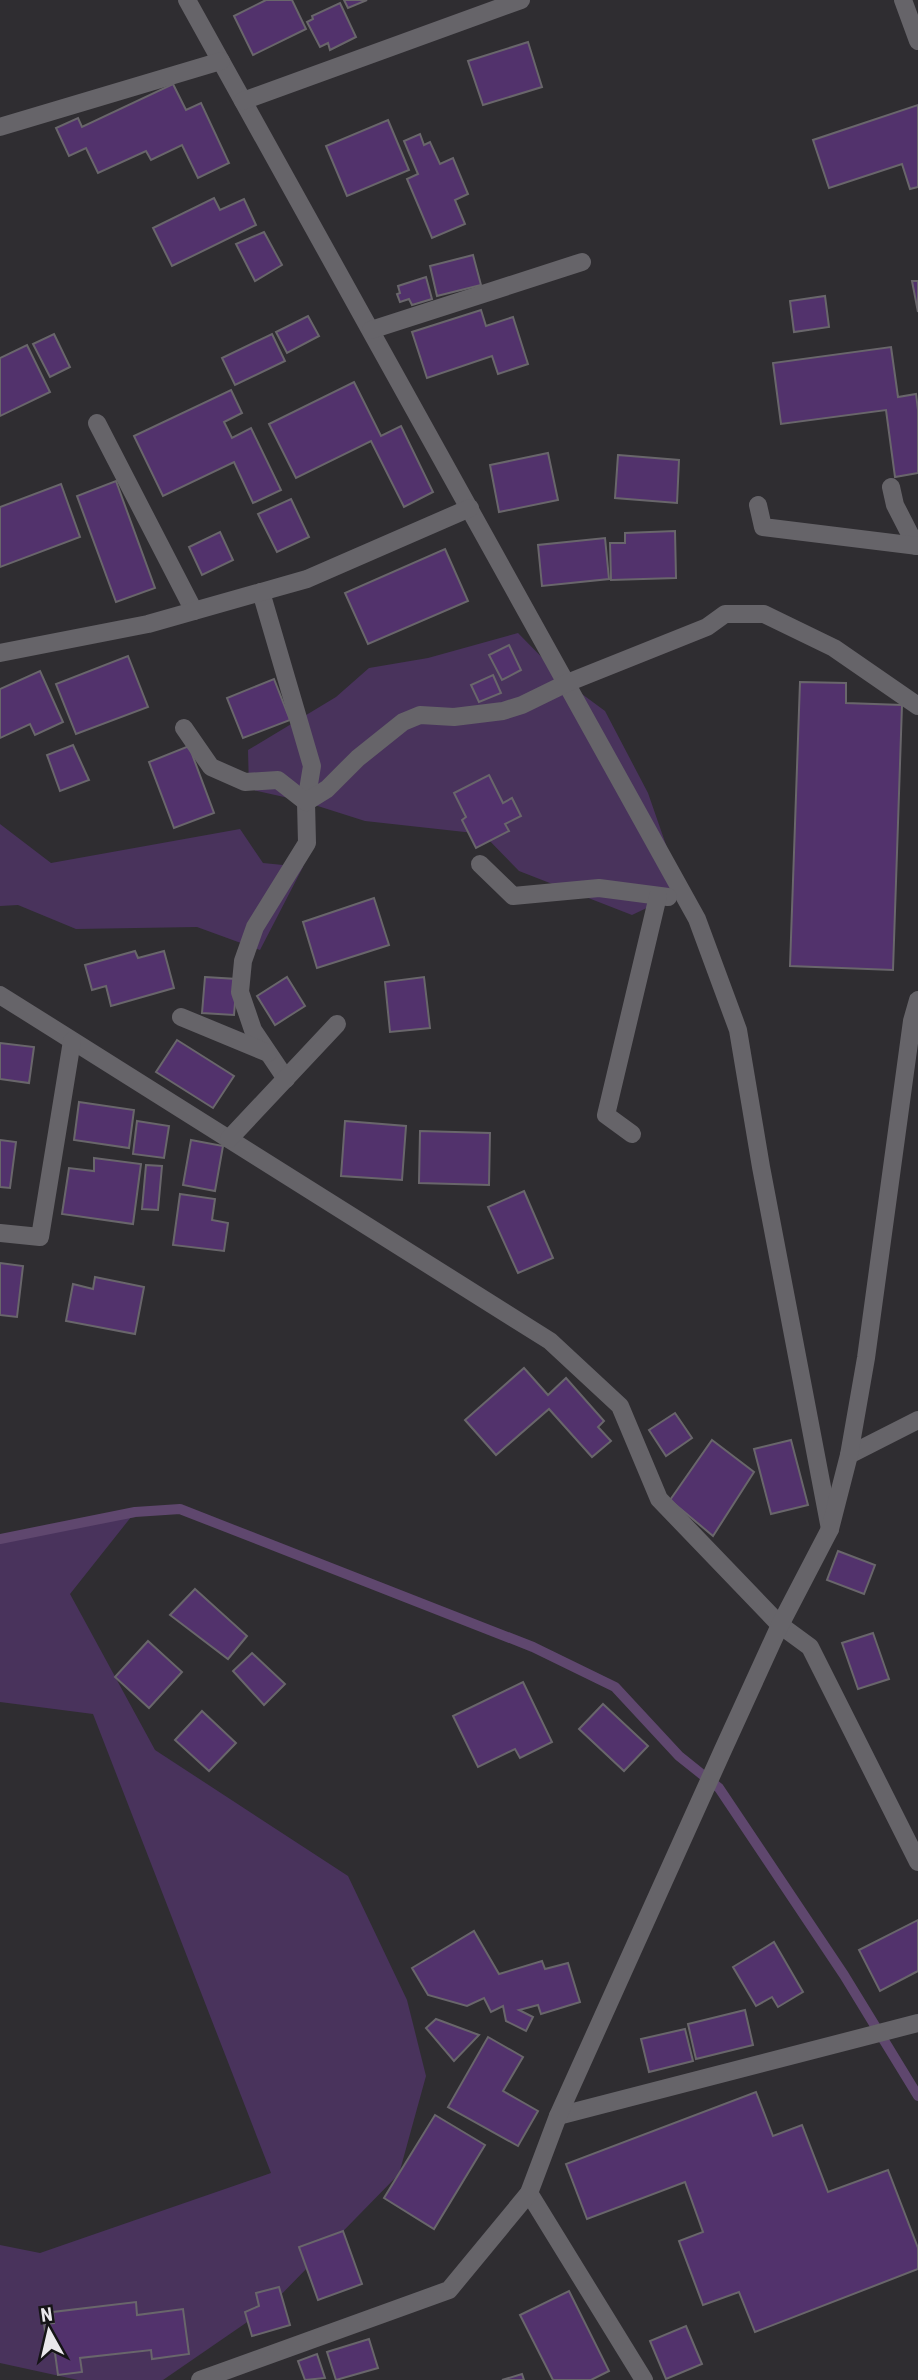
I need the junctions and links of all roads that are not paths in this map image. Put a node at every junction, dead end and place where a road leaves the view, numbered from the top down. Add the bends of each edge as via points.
1 (187, 0) edge
2 (521, 0) edge
3 (903, 0) edge
4 (918, 41) edge
5 (221, 61) junction
6 (243, 101) junction
7 (0, 127) edge
8 (582, 262) dead end
9 (371, 330) junction
10 (97, 422) dead end
11 (891, 487) dead end
12 (758, 505) dead end
13 (470, 508) junction
14 (917, 546) edge
15 (261, 592) junction
16 (194, 611) junction
17 (0, 653) edge
18 (567, 683) junction
19 (918, 706) edge
20 (184, 728) dead end
21 (306, 802) junction
22 (480, 864) dead end
23 (658, 896) junction
24 (687, 899) junction
25 (0, 995) edge
26 (918, 1000) edge
27 (181, 1017) dead end
28 (337, 1024) dead end
29 (72, 1041) junction
30 (268, 1053) junction
31 (286, 1079) junction
32 (632, 1134) dead end
33 (229, 1139) junction
34 (0, 1233) edge
35 (918, 1420) edge
36 (849, 1455) junction
37 (830, 1529) junction
38 (780, 1625) junction
39 (918, 1861) edge
40 (912, 2025) edge
41 (558, 2116) junction
42 (529, 2193) junction
43 (200, 2380) edge
44 (643, 2380) edge

1 - 5 street
2 - 6 street
3 - 4 street
5 - 6 street
5 - 7 street
6 - 9 street
8 - 9 street
9 - 13 street
10 - 16 street
11 - 14 street via 895,505
12 - 14 street via 763,527
13 - 15 street via 307,579
13 - 18 street
15 - 16 street
15 - 21 street via 312,766
16 - 17 street
18 - 19 street via 707,627 725,614 764,614 834,648
18 - 21 street via 503,711 454,717 420,715 403,722
18 - 24 street
20 - 21 street via 211,767 245,782 278,779
21 - 30 street via 307,843 256,927 243,961 240,992 253,1030
22 - 23 street via 513,896 599,888
23 - 24 street
23 - 32 street via 606,1115
24 - 37 street via 738,1030
25 - 29 street
26 - 36 street
27 - 30 street
28 - 31 street
29 - 33 street
29 - 34 street via 40,1237
30 - 31 street
31 - 33 street
33 - 38 street via 550,1341 620,1406 659,1500
35 - 36 street
36 - 37 street
37 - 38 street
38 - 39 street via 810,1647
38 - 41 street
40 - 41 street
41 - 42 street
42 - 43 street via 449,2290
42 - 44 street

